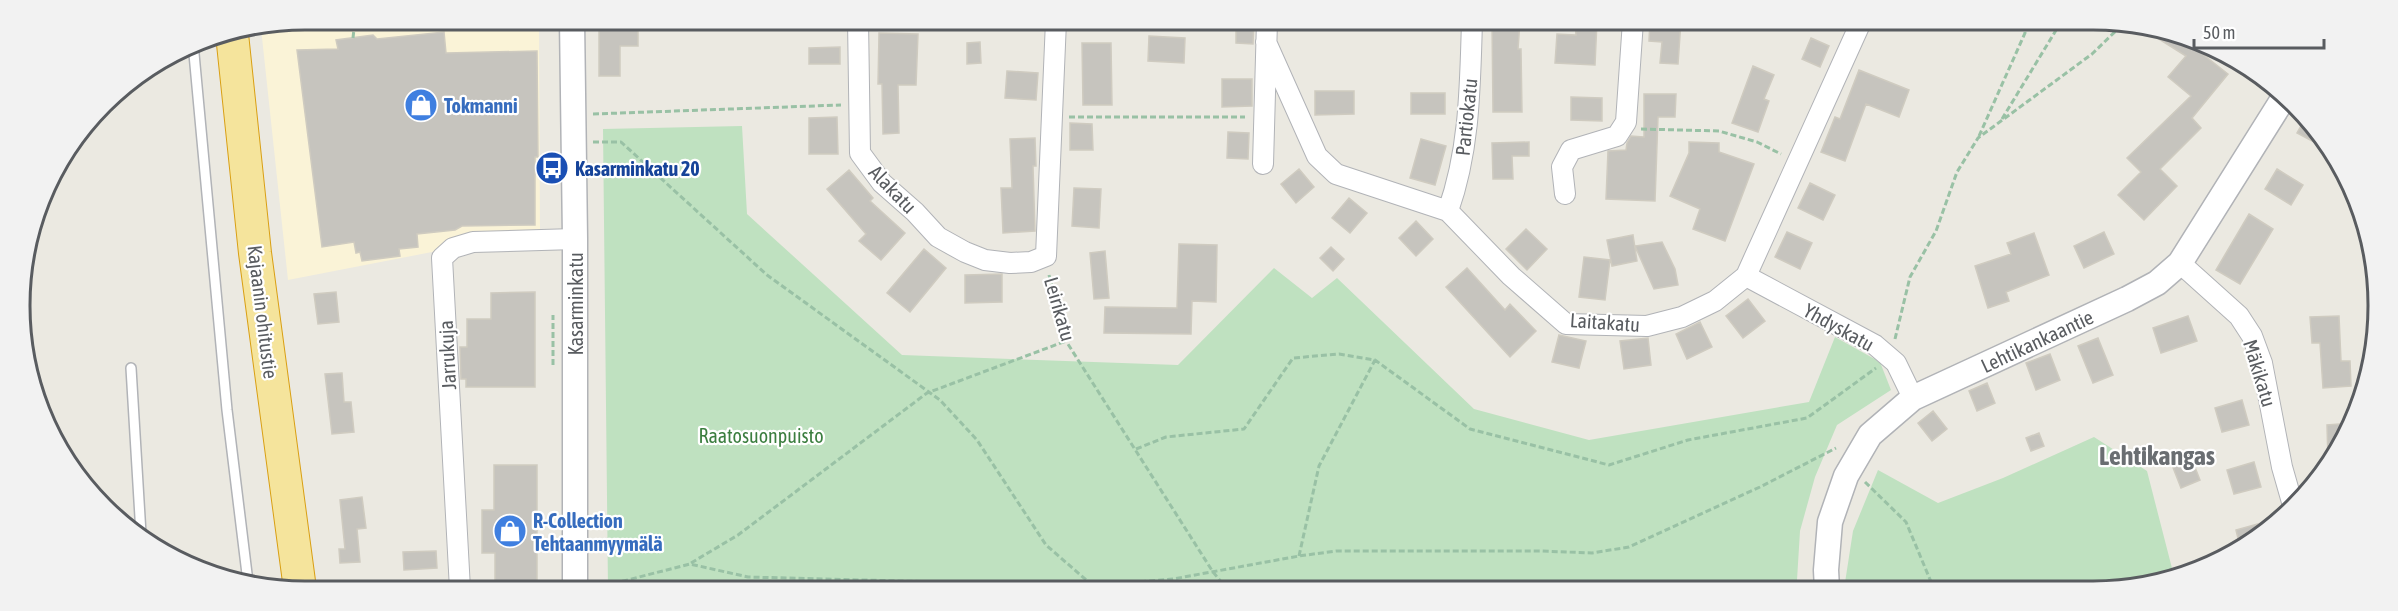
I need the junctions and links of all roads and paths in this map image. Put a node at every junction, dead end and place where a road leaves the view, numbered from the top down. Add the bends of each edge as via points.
1 (354, 30) edge
2 (572, 30) edge
3 (858, 30) edge
4 (1056, 30) edge
5 (1267, 30) edge
6 (1472, 30) edge
7 (1632, 30) edge
8 (1857, 30) edge
9 (2025, 30) edge
10 (2056, 30) edge
11 (2115, 31) edge
12 (353, 38) dead end
13 (233, 40) edge
14 (1266, 42) junction
15 (194, 54) edge
16 (858, 104) junction
17 (2280, 104) edge
18 (588, 114) dead end
19 (1052, 117) junction
20 (1263, 117) junction
21 (2001, 120) junction
22 (1622, 129) junction
23 (1978, 138) junction
24 (588, 142) dead end
25 (1798, 162) junction
26 (1263, 164) dead end
27 (1564, 194) dead end
28 (1448, 211) junction
29 (575, 239) junction
30 (1046, 256) junction
31 (2180, 263) junction
32 (1746, 276) junction
33 (553, 305) dead end
34 (1066, 341) junction
35 (1890, 357) junction
36 (1375, 360) junction
37 (131, 368) dead end
38 (553, 373) dead end
39 (927, 393) junction
40 (1913, 398) junction
41 (1836, 448) dead end
42 (1136, 449) junction
43 (1860, 476) dead end
44 (2290, 497) edge
45 (141, 526) edge
46 (1299, 556) junction
47 (690, 564) junction
48 (1213, 572) junction
49 (247, 575) edge
50 (299, 581) edge
51 (460, 581) edge
52 (575, 581) edge
53 (623, 581) edge
54 (901, 581) edge
55 (1087, 581) edge
56 (1150, 581) edge
57 (1220, 581) edge
58 (1827, 581) edge
59 (1931, 581) edge

1 - 12 path
2 - 29 street, Kasarminkatu
3 - 16 street, Alakatu
4 - 19 street, Leirikatu
5 - 14 street
6 - 28 street, Partiokatu via 1470,113 1459,179
7 - 22 street via 1626,122
8 - 25 street, Laitakatu
9 - 23 path
10 - 21 path
11 - 21 path via 2092,54
13 - 50 highway, Kajaanin ohitustie via 255,253
14 - 20 street
14 - 28 street, Laitakatu via 1317,156 1336,174
15 - 49 lane via 227,410
16 - 18 path
16 - 30 street, Alakatu via 860,153 882,183 938,237 985,260 1031,262
17 - 31 street, Lehtikankaantie
19 - 20 path
19 - 30 street, Leirikatu
20 - 26 street
21 - 23 path
22 - 25 path via 1719,131 1757,142
22 - 27 street via 1617,136 1571,150 1562,167
23 - 35 path via 1957,172 1936,231 1910,277
24 - 39 path via 621,142 767,275
25 - 32 street, Laitakatu
28 - 32 street, Laitakatu via 1511,276 1566,324 1647,326 1682,317 1715,302
29 - 51 street, Jarrukuja via 473,242 453,248 442,258
29 - 52 street, Kasarminkatu
30 - 34 path, Leirikatu
31 - 40 street, Lehtikankaantie via 2157,283 2127,299
31 - 44 street, Mäkikatu via 2239,316 2252,336 2262,363
32 - 35 street, Yhdyskatu via 1875,345
33 - 38 path
34 - 39 path
34 - 42 path, Leirikatu
35 - 36 path via 1807,418 1688,440 1610,465 1470,429
35 - 40 street, Yhdyskatu
36 - 42 path via 1339,354 1293,358 1244,429 1166,437
36 - 46 path via 1319,465
37 - 45 lane
39 - 47 path via 738,535
39 - 55 path via 940,400 977,440 1046,545
40 - 58 street, Lehtikankaantie via 1870,435 1846,476 1830,522
41 - 46 path via 1629,547 1592,553 1336,551
42 - 48 path, Leirikatu
43 - 59 path via 1906,522
46 - 48 path
47 - 53 path
47 - 54 path via 748,577
48 - 56 path
48 - 57 path, Leirikatu

